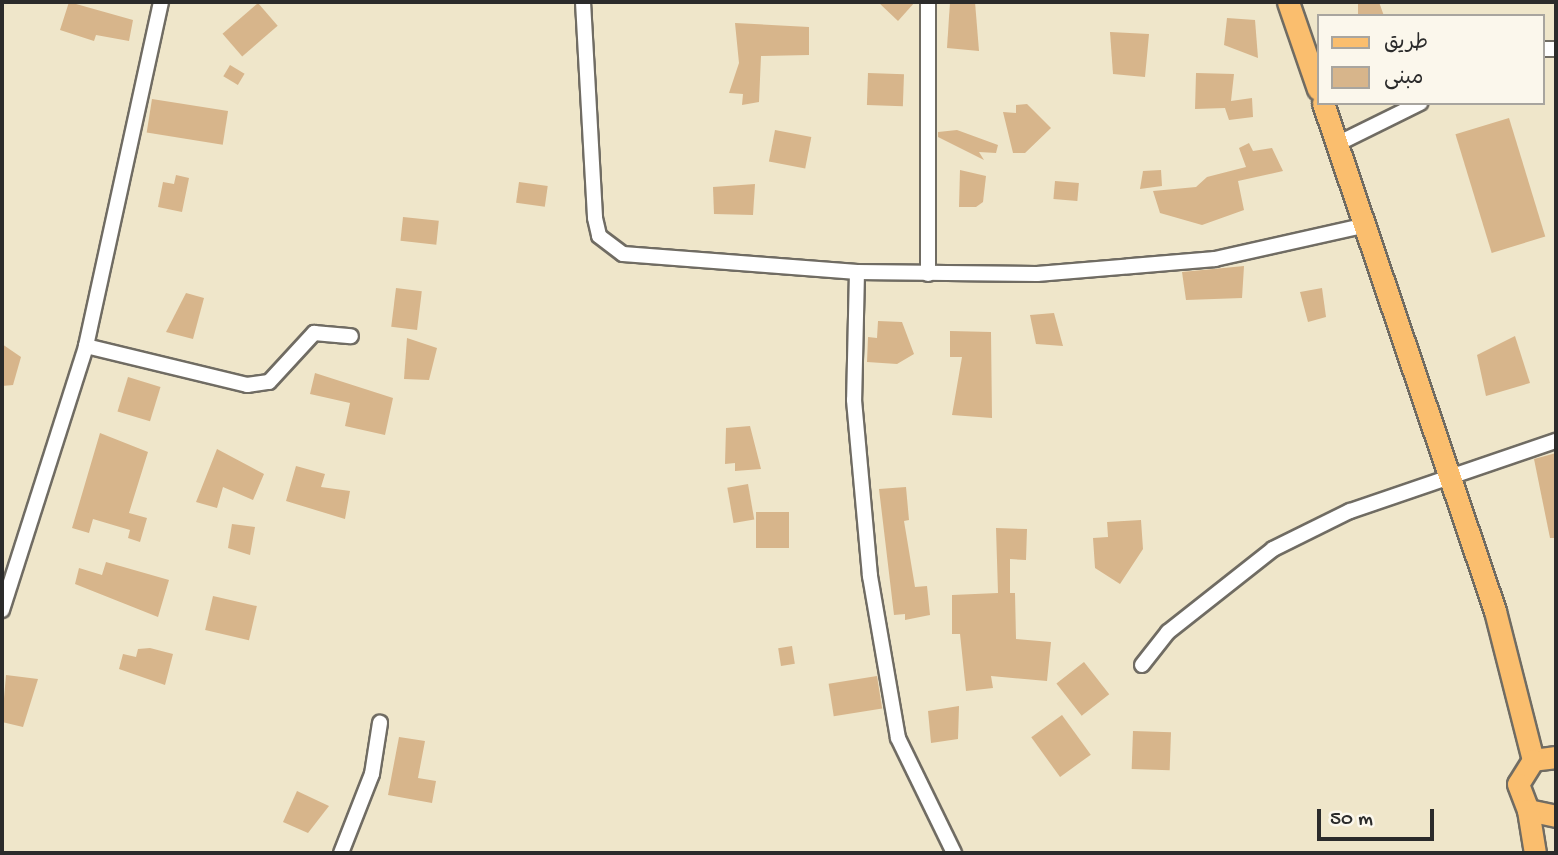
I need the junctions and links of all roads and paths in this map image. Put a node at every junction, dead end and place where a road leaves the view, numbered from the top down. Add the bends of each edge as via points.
1 (161, 2) edge
2 (583, 2) edge
3 (928, 2) edge
4 (1288, 2) edge
5 (1316, 83) edge
6 (1324, 105) edge
7 (1416, 105) edge
8 (1338, 144) junction
9 (1367, 225) junction
10 (857, 272) junction
11 (928, 274) junction
12 (351, 336) dead end
13 (86, 346) junction
14 (1556, 441) edge
15 (1450, 476) junction
16 (2, 610) edge
17 (1142, 665) dead end
18 (380, 723) dead end
19 (1556, 757) edge
20 (1533, 760) junction
21 (1528, 810) junction
22 (1556, 816) edge
23 (341, 853) edge
24 (954, 853) edge
25 (1535, 853) edge

1 - 13 street
2 - 10 street via 598,236 623,254
3 - 11 street
4 - 5 main road
6 - 8 main road
7 - 8 street
8 - 9 main road
9 - 11 street via 1214,259 1037,274
9 - 15 main road
10 - 11 street
10 - 24 street via 854,400 870,576 898,737
12 - 13 street via 314,333 270,382 247,386
13 - 16 street
14 - 15 street
15 - 17 street via 1350,511 1273,549 1168,632
15 - 20 main road via 1495,611
18 - 23 street via 372,774
19 - 20 main road
20 - 21 main road via 1518,784
21 - 22 main road
21 - 25 main road

